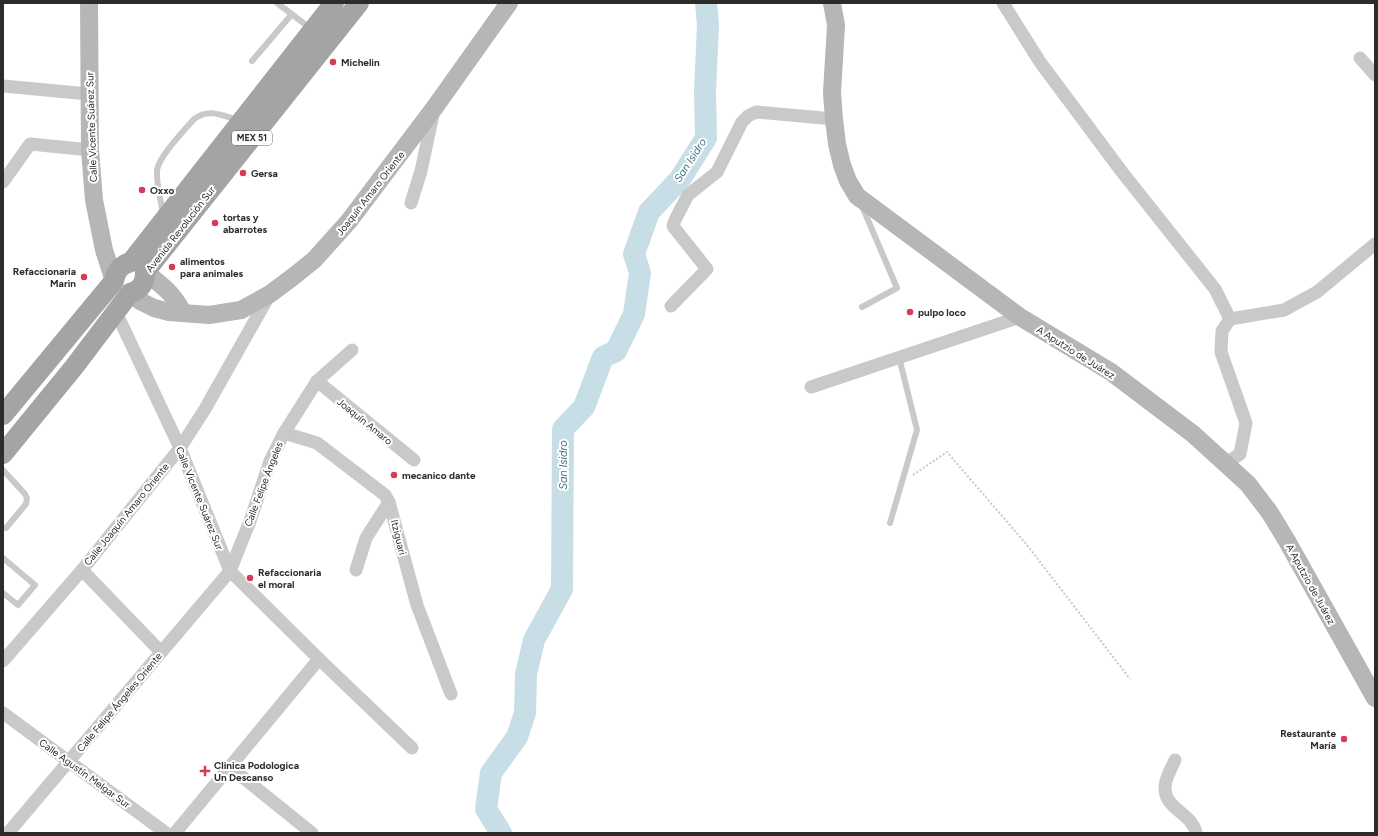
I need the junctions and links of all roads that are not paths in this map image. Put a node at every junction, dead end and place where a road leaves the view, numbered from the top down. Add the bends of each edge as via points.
1 (89, 3) edge
2 (277, 3) edge
3 (334, 3) edge
4 (359, 3) edge
5 (508, 3) edge
6 (832, 3) edge
7 (1003, 3) edge
8 (292, 14) junction
9 (313, 30) junction
10 (252, 61) dead end
11 (3, 86) edge
12 (89, 94) junction
13 (435, 107) junction
14 (834, 119) junction
15 (242, 120) junction
16 (90, 150) junction
17 (3, 182) edge
18 (857, 196) junction
19 (410, 203) dead end
20 (164, 219) junction
21 (1375, 244) edge
22 (104, 250) junction
23 (138, 267) junction
24 (114, 281) junction
25 (130, 293) junction
26 (270, 294) junction
27 (671, 306) dead end
28 (862, 307) dead end
29 (116, 312) junction
30 (183, 313) junction
31 (1020, 317) junction
32 (1230, 319) junction
33 (352, 350) dead end
34 (898, 357) junction
35 (317, 381) junction
36 (811, 387) dead end
37 (3, 415) edge
38 (284, 433) junction
39 (180, 448) junction
40 (3, 454) edge
41 (414, 460) dead end
42 (1226, 464) junction
43 (3, 470) edge
44 (390, 502) junction
45 (890, 523) dead end
46 (3, 528) edge
47 (4, 560) edge
48 (82, 570) junction
49 (356, 570) dead end
50 (230, 571) junction
51 (3, 593) edge
52 (161, 652) junction
53 (319, 659) junction
54 (3, 661) edge
55 (451, 694) dead end
56 (1375, 698) edge
57 (3, 713) edge
58 (412, 748) dead end
59 (68, 760) junction
60 (1175, 760) dead end
61 (230, 766) junction
62 (8, 833) edge
63 (166, 833) edge
64 (175, 833) edge
65 (312, 833) edge
66 (1196, 833) edge

1 - 12 street, Calle Vicente Suárez Sur
2 - 8 lane
3 - 9 main road, Avenida Revolución Sur / MEX 51
4 - 23 main road, Avenida Revolución Sur / MEX 51
5 - 13 street, Joaquín Amaro Oriente
6 - 14 street, A Aputzio de Juárez via 836,25 832,93
7 - 32 street via 1040,62 1122,172 1215,289
8 - 9 lane
8 - 10 lane
9 - 15 main road, Avenida Revolución Sur / MEX 51
11 - 12 street
12 - 16 street, Calle Vicente Suárez Sur
13 - 19 street via 421,171
13 - 26 street, Joaquín Amaro Oriente via 344,227 314,260
14 - 18 street, A Aputzio de Juárez via 842,165
14 - 27 street via 756,112 742,122 717,172 688,195 675,220 673,226 707,269
15 - 20 main road, Avenida Revolución Sur / MEX 51
15 - 20 lane via 208,112 200,114 162,158 157,168 157,178
16 - 17 street via 30,144
16 - 22 street, Calle Vicente Suárez Sur via 94,200
18 - 28 lane via 897,288
18 - 31 street, A Aputzio de Juárez
20 - 23 main road, Avenida Revolución Sur / MEX 51
21 - 32 street via 1317,292 1284,310
22 - 23 street
22 - 24 street, Calle Vicente Suárez Sur
23 - 24 main road, Avenida Revolución Sur / MEX 51 via 120,267
23 - 25 main road, Avenida Revolución Sur / MEX 51 via 143,284
23 - 30 street via 166,289 177,301
24 - 25 main road via 119,289
24 - 37 main road, Avenida Revolución Sur / MEX 51
25 - 29 main road, Avenida Revolución Sur / MEX 51
25 - 30 street, Joaquín Amaro Oriente via 154,308
26 - 30 street, Joaquín Amaro Oriente via 241,310 209,315
26 - 39 street, Calle Joaquín Amaro Oriente
29 - 39 street, Calle Vicente Suárez Sur
29 - 40 main road, Avenida Revolución Sur / MEX 51
31 - 34 street
31 - 42 street, A Aputzio de Juárez via 1111,372 1193,434
32 - 42 street via 1222,331 1221,352 1246,423 1240,454
33 - 35 street, Calle Felipe Ángeles
34 - 36 street
34 - 45 lane via 917,430
35 - 38 street, Calle Felipe Ángeles
35 - 41 street, Joaquín Amaro
38 - 44 street via 317,443 385,495
38 - 50 street, Calle Felipe Ángeles via 270,460
39 - 48 street, Calle Joaquín Amaro Oriente
39 - 50 street, Calle Vicente Suárez Sur
42 - 56 street, A Aputzio de Juárez via 1248,484 1273,519
43 - 46 lane via 27,498 26,504 6,528
44 - 49 street via 366,538
44 - 55 street, Itziguari via 417,605
47 - 51 lane via 35,584 18,605
48 - 52 street
48 - 54 street, Calle Joaquín Amaro Oriente
50 - 52 street, Calle Felipe Ángeles Oriente
50 - 53 street, Calle Vicente Suárez Sur
52 - 59 street, Calle Felipe Ángeles Oriente
53 - 58 street, Calle Vicente Suárez Sur
53 - 61 street
57 - 59 street, Calle Agustín Melgar Sur
59 - 62 street, Calle Felipe Ángeles Oriente
59 - 63 street, Calle Agustín Melgar Sur
60 - 66 street via 1166,782 1166,796 1192,824
61 - 64 street
61 - 65 street

